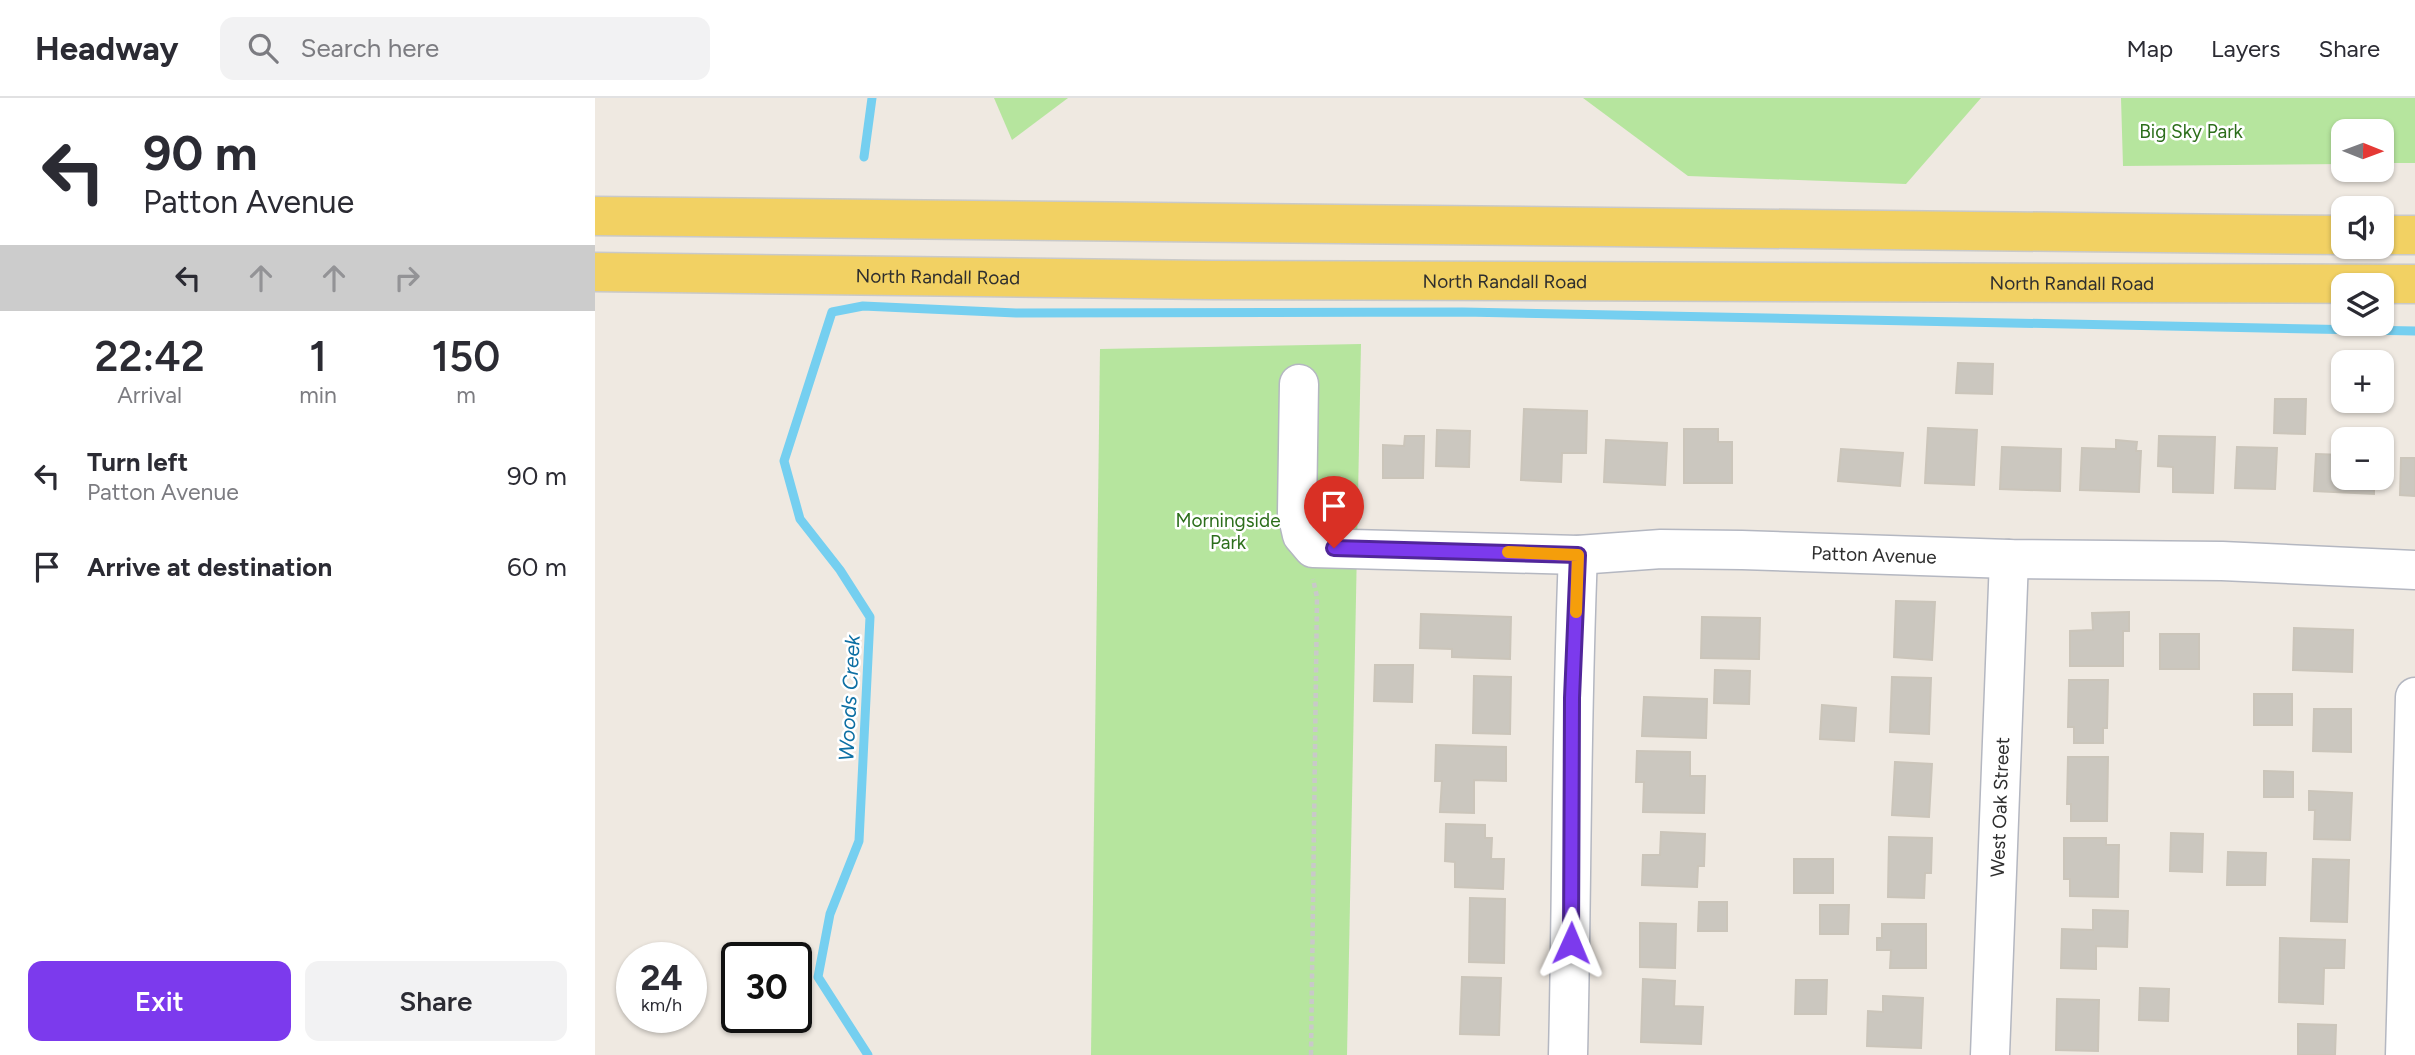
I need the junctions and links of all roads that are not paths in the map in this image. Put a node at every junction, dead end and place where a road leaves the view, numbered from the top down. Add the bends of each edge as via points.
1 (595, 216) edge
2 (2331, 235) edge
3 (2394, 235) edge
4 (2415, 235) edge
5 (595, 272) edge
6 (2415, 284) edge
7 (1299, 384) dead end
8 (1578, 555) junction
9 (2008, 559) junction
10 (2415, 570) edge
11 (2415, 697) edge
12 (1568, 1055) edge
13 (1990, 1055) edge
14 (2405, 1055) edge

1 - 2 main road
3 - 4 main road
5 - 6 main road, North Randall Road via 1211,280
7 - 8 street, Patton Avenue via 1297,513 1302,535 1323,562
8 - 9 street, Patton Avenue via 1661,549
8 - 12 street
9 - 10 street, Patton Avenue via 2222,561
9 - 13 street, West Oak Street
11 - 14 street

